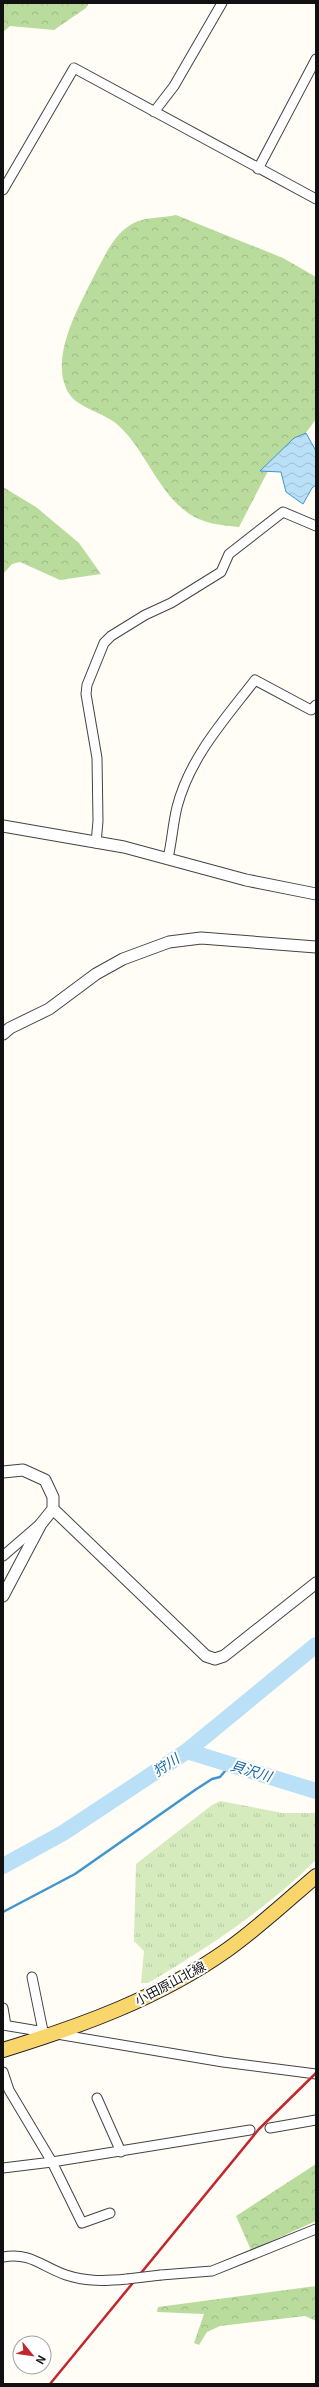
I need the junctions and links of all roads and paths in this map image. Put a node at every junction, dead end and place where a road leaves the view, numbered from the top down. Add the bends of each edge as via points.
1 (222, 3) edge
2 (316, 59) edge
3 (154, 112) junction
4 (258, 169) junction
5 (3, 190) edge
6 (316, 199) edge
7 (316, 526) edge
8 (316, 705) edge
9 (4, 830) edge
10 (96, 842) junction
11 (168, 858) junction
12 (316, 894) edge
13 (316, 947) edge
14 (3, 1034) edge
15 (3, 1472) edge
16 (53, 1509) junction
17 (41, 1524) junction
18 (3, 1556) edge
19 (316, 1583) edge
20 (3, 1596) edge
21 (316, 1876) edge
22 (32, 1977) dead end
23 (3, 2008) edge
24 (4, 2025) edge
25 (43, 2031) junction
26 (58, 2033) junction
27 (3, 2050) edge
28 (3, 2072) edge
29 (316, 2074) edge
30 (97, 2098) dead end
31 (316, 2120) edge
32 (270, 2128) dead end
33 (250, 2130) dead end
34 (121, 2152) junction
35 (52, 2162) junction
36 (3, 2168) edge
37 (110, 2213) dead end
38 (316, 2228) edge
39 (3, 2257) edge

1 - 3 street via 174,86
2 - 4 street
3 - 4 street
3 - 5 street via 74,68
4 - 6 street
7 - 10 street via 283,512 229,554 221,572 171,604 116,632 104,643 87,685 86,694 97,758
8 - 11 street via 311,710 255,680 204,746 193,766 177,807
9 - 10 street
10 - 11 street
11 - 12 street via 246,880
13 - 14 street via 201,938 169,942 122,959 96,974 49,1008
15 - 16 street via 23,1470 45,1480 53,1496
16 - 17 street
16 - 19 street via 201,1653 210,1658 224,1656
17 - 18 street
17 - 20 street
21 - 26 main road, 小田原山北線 via 228,1949 192,1973 148,1997
22 - 25 street
23 - 24 street
24 - 25 street
25 - 26 street
26 - 27 main road, 小田原山北線
26 - 29 street via 74,2038 215,2061
28 - 35 street via 9,2090
30 - 34 street
31 - 32 street
33 - 34 street
34 - 35 street
35 - 36 street
35 - 37 street via 82,2223
38 - 39 street, bridge via 212,2271 127,2279 85,2280 65,2275 22,2256

